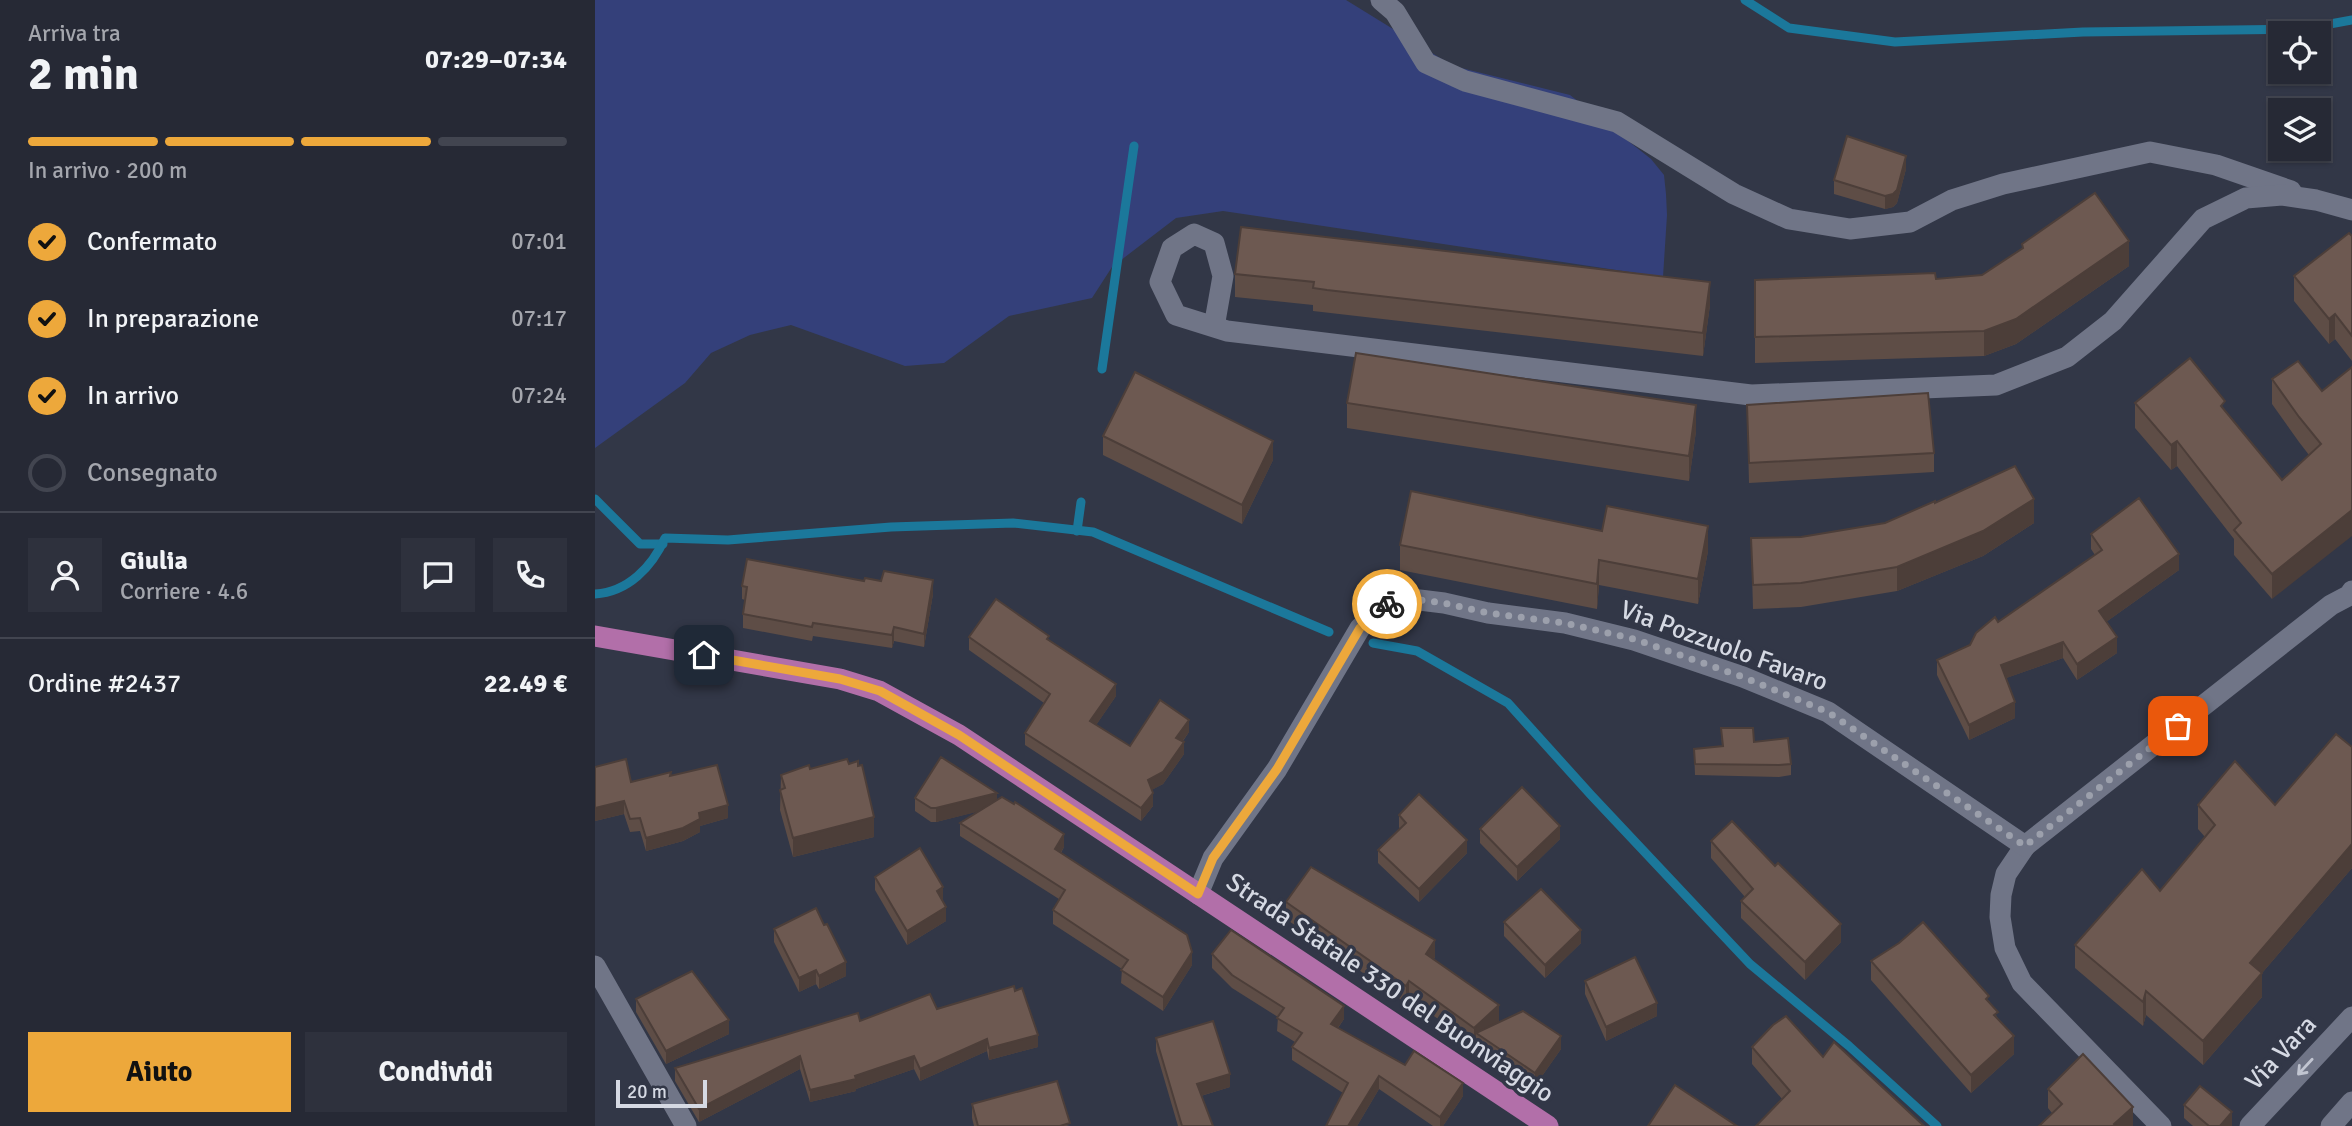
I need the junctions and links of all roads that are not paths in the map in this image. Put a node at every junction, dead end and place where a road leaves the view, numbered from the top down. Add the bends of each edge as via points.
1 (1381, 0) edge
2 (2316, 200) junction
3 (2352, 210) edge
4 (1214, 327) dead end
5 (2352, 591) edge
6 (595, 636) edge
7 (2025, 846) junction
8 (1198, 894) junction
9 (595, 966) edge
10 (2352, 1017) edge
11 (2352, 1102) edge
12 (686, 1126) edge
13 (1548, 1126) edge
14 (2161, 1126) edge
15 (2250, 1126) edge
16 (2331, 1126) edge

1 - 2 street via 1395,12 1426,63 1465,82 1617,122 1734,194 1789,219 1850,229 1910,222 1952,200 2003,184 2150,152 2216,165
2 - 3 street
2 - 4 street via 2282,195 2246,198 2203,219 2113,321 2067,357 1996,385 1751,396
5 - 7 street
6 - 8 main road, Strada Statale 330 del Buonviaggio via 840,679 880,691 959,735
7 - 8 street, Via Pozzuolo Favaro via 1828,712 1743,677 1634,639 1395,597 1360,628 1277,769 1213,858
7 - 14 street via 2006,874 2000,917 2005,948 2022,983
8 - 13 main road, Strada Statale 330 del Buonviaggio
9 - 12 street
10 -> 15 street, Via Vara
11 - 16 street

